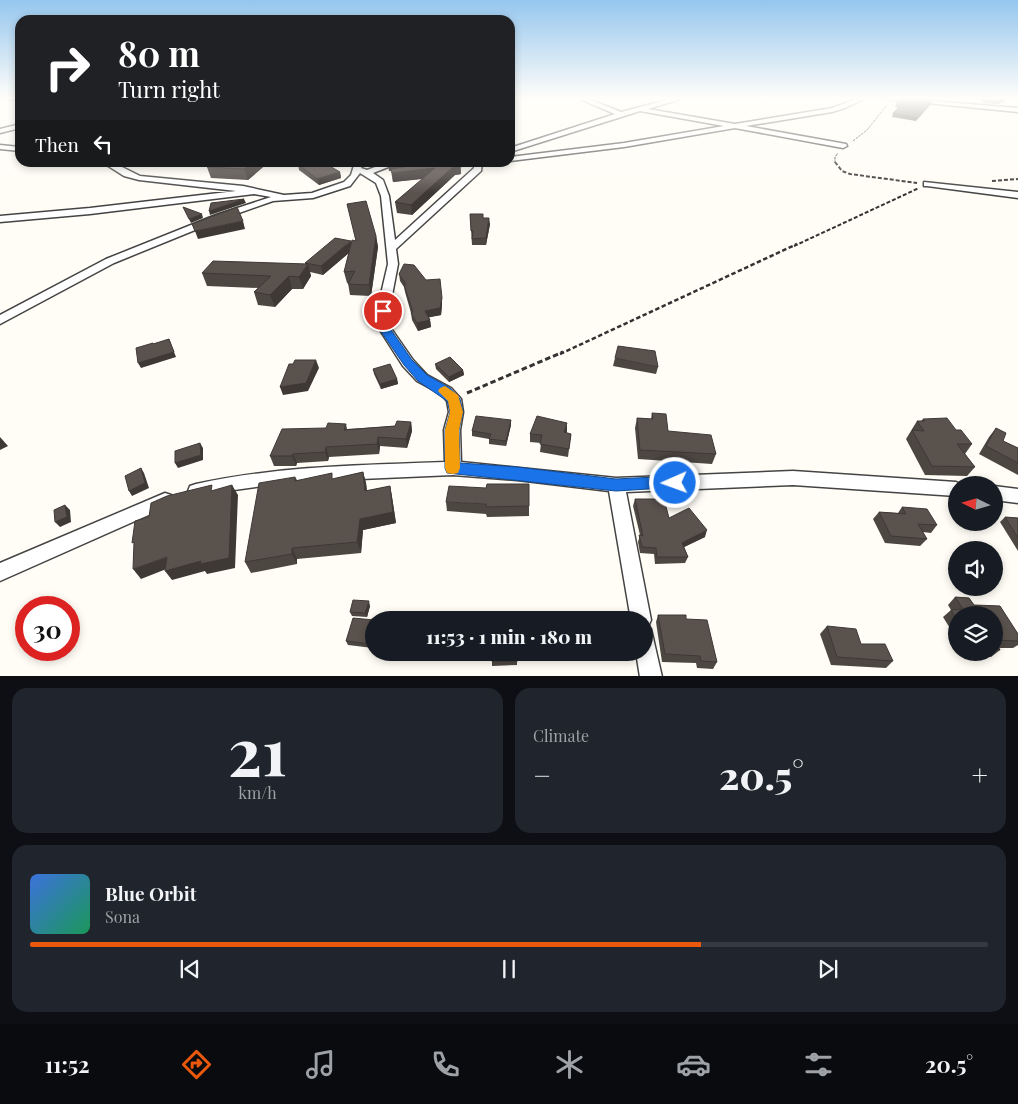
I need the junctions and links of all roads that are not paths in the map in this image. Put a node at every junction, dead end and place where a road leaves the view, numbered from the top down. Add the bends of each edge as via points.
1 (570, 131) edge
2 (706, 131) edge
3 (757, 131) edge
4 (842, 146) road end
5 (0, 148) edge
6 (515, 148) edge
7 (15, 149) edge
8 (515, 158) edge
9 (114, 167) edge
10 (380, 167) edge
11 (478, 167) edge
12 (365, 171) edge
13 (395, 173) edge
14 (927, 184) road end
15 (254, 191) junction
16 (1018, 195) edge
17 (289, 198) junction
18 (0, 219) edge
19 (392, 249) junction
20 (0, 320) edge
21 (452, 468) junction
22 (616, 485) junction
23 (948, 488) edge
24 (1003, 494) edge
25 (1018, 496) edge
26 (0, 572) edge
27 (639, 611) edge
28 (648, 661) edge
29 (651, 676) edge

1 - 6 street
2 - 8 street
3 - 4 street
5 - 7 street
9 - 15 street via 139,178
10 - 12 street
11 - 19 street
12 - 13 street
12 - 17 street via 335,189
12 - 19 street via 380,182 385,196
14 - 16 street
15 - 17 street
15 - 18 street
17 - 20 street via 262,202 136,250
19 - 21 street via 393,264 383,311 384,327 422,378 454,399
21 - 22 street
21 - 26 street via 286,476 216,486 170,498
22 - 23 street via 793,478
22 - 27 street
24 - 25 street
28 - 29 street

